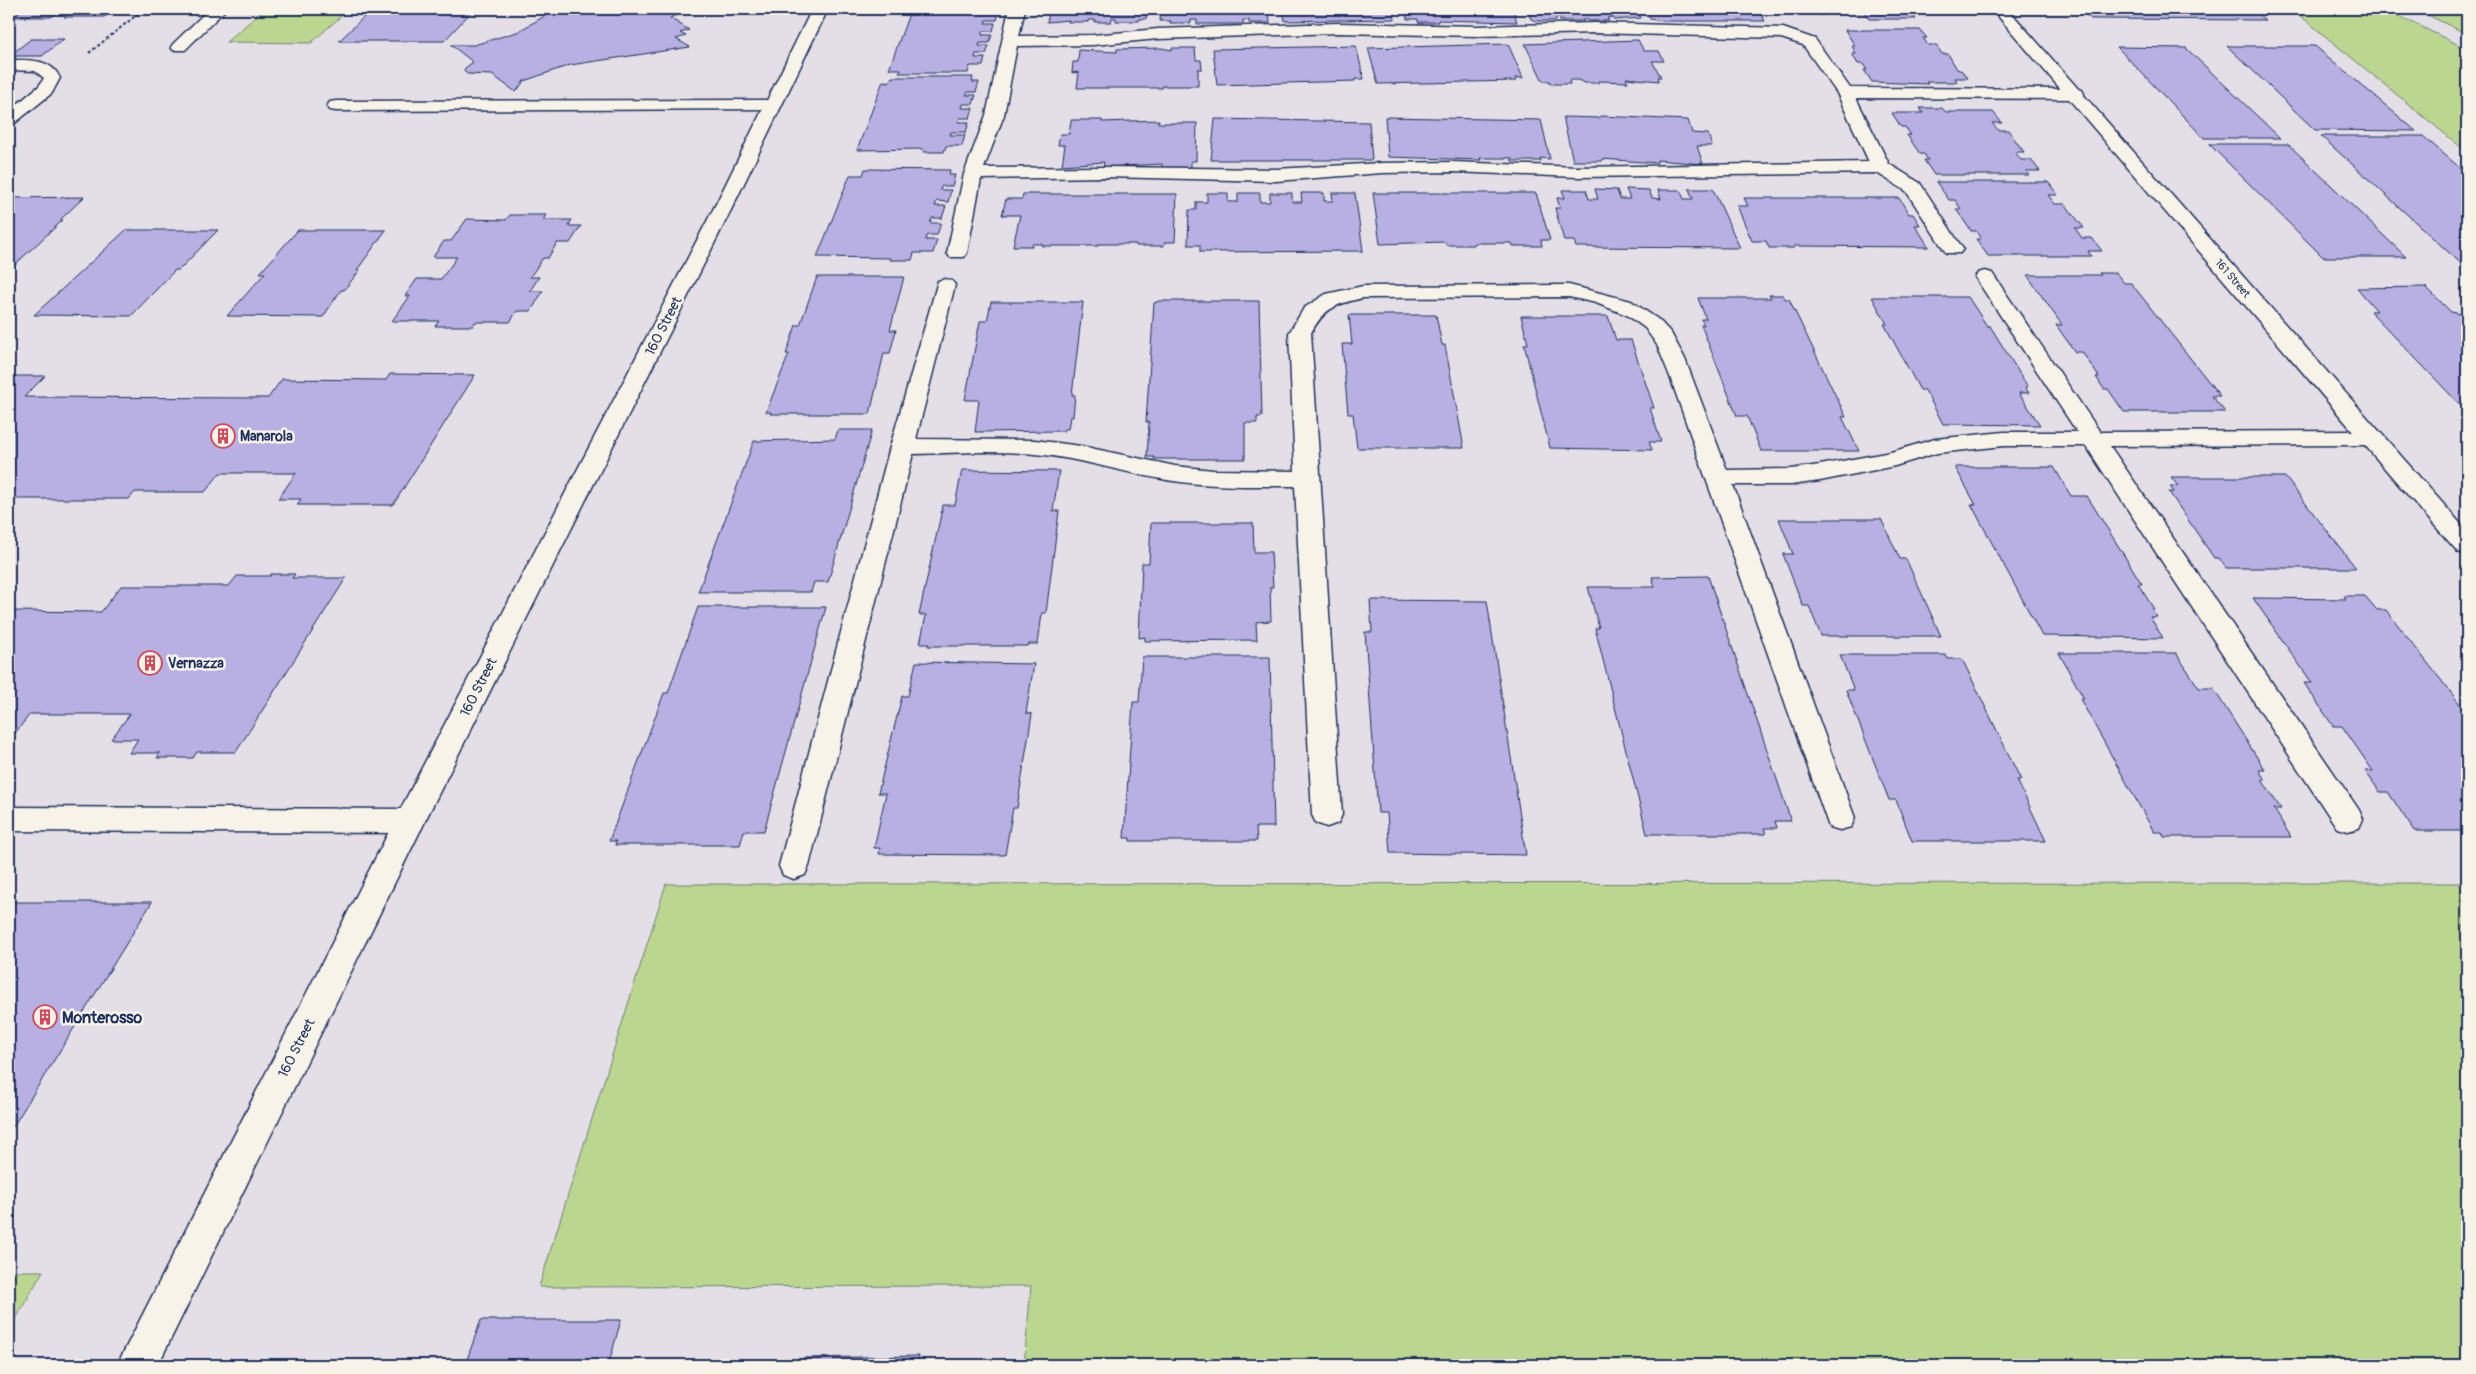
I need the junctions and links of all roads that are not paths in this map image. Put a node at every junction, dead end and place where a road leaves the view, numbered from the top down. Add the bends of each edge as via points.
1 (218, 9) edge
2 (820, 9) edge
3 (1017, 9) edge
4 (2000, 9) edge
5 (1011, 41) junction
6 (179, 47) dead end
7 (9, 66) edge
8 (1845, 92) junction
9 (2076, 94) junction
10 (773, 105) junction
11 (336, 106) dead end
12 (9, 119) edge
13 (1881, 167) junction
14 (972, 174) junction
15 (1953, 249) dead end
16 (957, 253) dead end
17 (1985, 277) dead end
18 (945, 286) dead end
19 (2370, 438) junction
20 (2092, 439) junction
21 (902, 447) junction
22 (1719, 478) junction
23 (1306, 479) junction
24 (2459, 527) edge
25 (2467, 546) edge
26 (1327, 815) dead end
27 (1840, 818) dead end
28 (9, 819) edge
29 (2348, 819) dead end
30 (410, 821) junction
31 (794, 866) dead end
32 (137, 1365) edge

1 - 6 main road
2 - 10 main road, 160 Street
3 - 5 main road
4 - 9 main road, 161 Street
5 - 8 main road via 1338,28 1769,31 1809,42
5 - 14 main road via 995,114
7 - 12 main road via 42,68 48,70 52,78 46,89
8 - 9 main road
8 - 13 main road
9 - 19 main road, 161 Street
10 - 11 main road
10 - 30 main road, 160 Street
13 - 14 main road via 1577,172 1453,167 1276,175
13 - 15 main road via 1913,186
14 - 16 main road
17 - 20 main road
18 - 21 main road
19 - 20 main road
19 - 24 main road, 161 Street
20 - 22 main road via 1995,440 1935,446 1877,463 1820,473 1790,477
20 - 29 main road
21 - 23 main road via 1053,448 1160,472
21 - 31 main road
22 - 23 main road via 1668,346 1652,323 1627,307 1602,297 1559,291 1363,292 1333,298 1311,312 1300,333
22 - 27 main road
23 - 26 main road
24 - 25 main road, 161 Street
28 - 30 main road
30 - 32 main road, 160 Street

